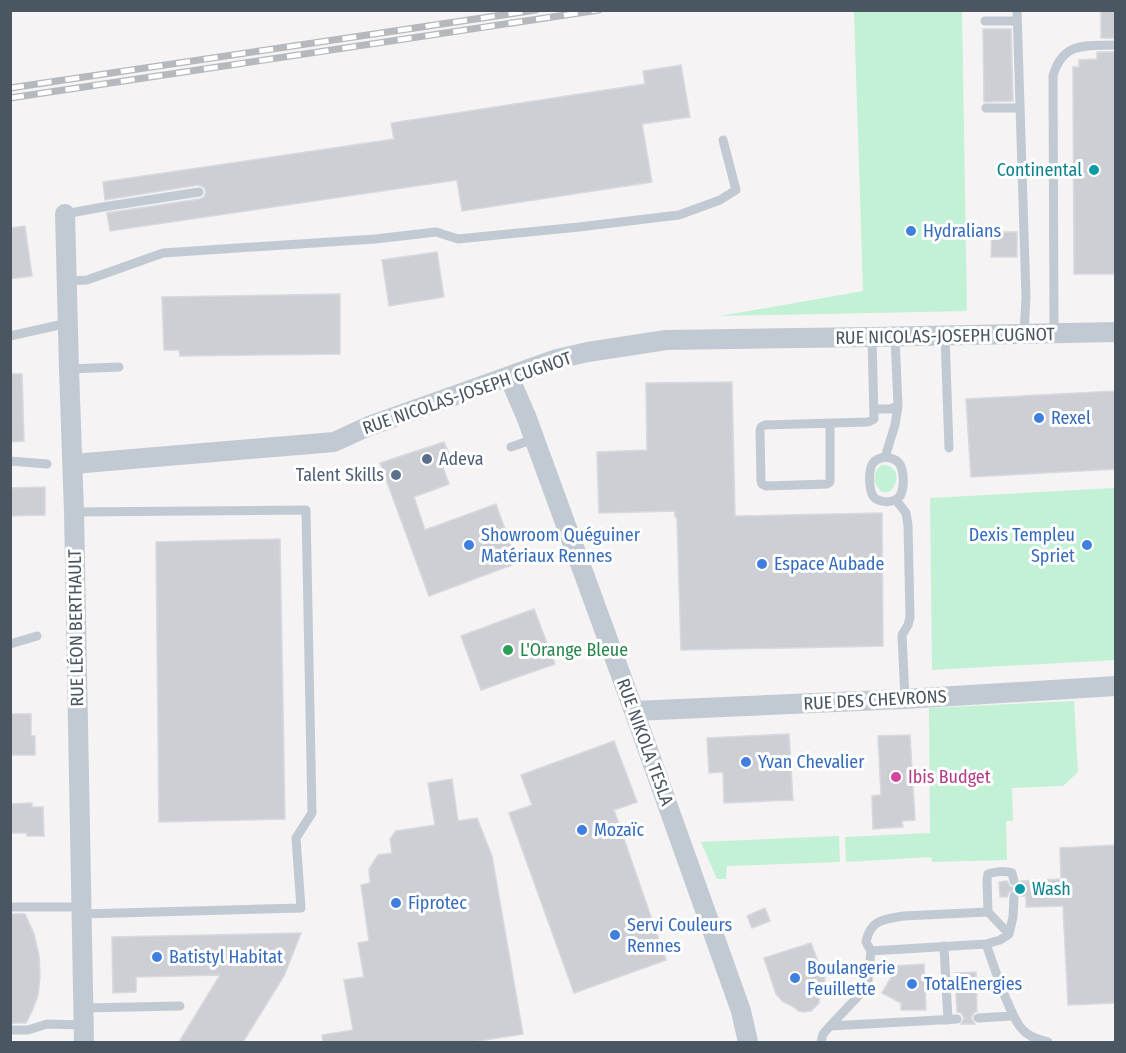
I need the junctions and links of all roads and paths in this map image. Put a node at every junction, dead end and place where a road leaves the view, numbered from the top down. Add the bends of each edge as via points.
1 (1017, 10) edge
2 (985, 21) dead end
3 (1017, 21) junction
4 (1116, 45) edge
5 (986, 108) dead end
6 (1020, 108) junction
7 (723, 140) dead end
8 (199, 192) dead end
9 (66, 214) joint
10 (67, 281) junction
11 (68, 323) junction
12 (1116, 332) edge
13 (1024, 334) junction
14 (1054, 334) junction
15 (10, 336) edge
16 (945, 336) junction
17 (872, 337) junction
18 (895, 337) junction
19 (119, 367) dead end
20 (69, 369) junction
21 (509, 377) junction
22 (898, 406) junction
23 (875, 409) junction
24 (830, 424) junction
25 (534, 439) junction
26 (512, 447) dead end
27 (950, 448) dead end
28 (885, 457) junction
29 (10, 461) edge
30 (47, 464) dead end
31 (73, 464) junction
32 (896, 500) junction
33 (74, 512) junction
34 (37, 636) dead end
35 (10, 644) edge
36 (1116, 686) edge
37 (905, 699) junction
38 (634, 711) junction
39 (1014, 881) dead end
40 (1014, 897) dead end
41 (10, 907) edge
42 (81, 911) junction
43 (988, 912) junction
44 (1009, 934) junction
45 (987, 944) junction
46 (944, 946) junction
47 (871, 951) junction
48 (180, 1006) dead end
49 (1013, 1016) junction
50 (978, 1018) dead end
51 (83, 1025) edge
52 (830, 1026) junction
53 (10, 1030) edge
54 (748, 1042) edge
55 (822, 1042) edge
56 (1048, 1042) edge

1 - 3 lane
2 - 3 lane
3 - 6 lane
4 - 14 lane via 1078,46 1060,58 1053,76
5 - 6 lane
6 - 13 lane
7 - 10 lane via 736,190 679,215 458,239 436,232 163,253 87,280
8 - 9 lane
9 - 10 street, RUE LÉON BERTHAULT
10 - 11 street, RUE LÉON BERTHAULT
11 - 15 lane
11 - 20 street, RUE LÉON BERTHAULT
12 - 14 street, RUE NICOLAS-JOSEPH CUGNOT
13 - 14 street, RUE NICOLAS-JOSEPH CUGNOT
13 - 16 street, RUE NICOLAS-JOSEPH CUGNOT
16 - 18 street, RUE NICOLAS-JOSEPH CUGNOT
16 - 27 lane
17 - 18 street, RUE NICOLAS-JOSEPH CUGNOT
17 - 21 street, RUE NICOLAS-JOSEPH CUGNOT via 666,340 567,356
17 - 23 lane
18 - 22 lane
19 - 20 lane
20 - 31 street, RUE LÉON BERTHAULT
21 - 25 street, RUE NIKOLA TESLA
21 - 31 street, RUE NICOLAS-JOSEPH CUGNOT via 334,442
22 - 23 lane
22 - 28 lane
23 - 24 lane via 874,419 868,423
24 - 24 lane via 762,427 762,484 830,482
25 - 26 lane
25 - 38 street, RUE NIKOLA TESLA
28 - 32 lane via 897,461 902,470 903,487
28 - 32 lane via 878,458 871,467 873,496
29 - 30 lane
31 - 33 street, RUE LÉON BERTHAULT
32 - 37 lane via 906,513 908,525 910,617 902,635
33 - 42 street, RUE LÉON BERTHAULT
33 - 42 lane via 306,510 312,801 312,813 296,838 301,908
34 - 35 lane
36 - 37 street, RUE DES CHEVRONS
37 - 38 street, RUE DES CHEVRONS
38 - 54 street, RUE NIKOLA TESLA via 741,1011
39 - 43 lane via 1012,873 988,874
40 - 44 lane
41 - 42 lane
42 - 51 street, RUE LÉON BERTHAULT
43 - 44 lane
43 - 47 lane via 881,920 867,934
44 - 45 lane
45 - 46 lane
45 - 49 lane
46 - 47 lane
46 - 52 lane via 953,1019
47 - 52 lane via 864,990
48 - 51 lane
49 - 50 lane
49 - 56 lane via 1022,1030
51 - 53 lane via 47,1024
52 - 55 lane

